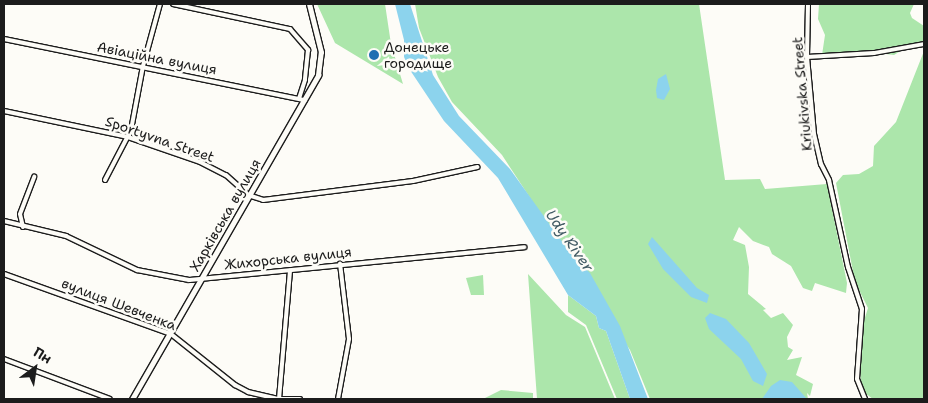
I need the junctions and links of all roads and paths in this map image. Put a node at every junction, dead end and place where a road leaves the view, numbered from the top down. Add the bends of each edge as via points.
1 (160, 4) edge
2 (172, 4) edge
3 (308, 4) edge
4 (808, 4) edge
5 (4, 39) edge
6 (924, 44) edge
7 (807, 57) junction
8 (143, 66) junction
9 (299, 98) junction
10 (306, 100) junction
11 (4, 111) edge
12 (128, 137) junction
13 (478, 167) dead end
14 (34, 177) dead end
15 (105, 180) dead end
16 (248, 195) junction
17 (4, 220) edge
18 (23, 227) junction
19 (524, 247) dead end
20 (340, 264) junction
21 (290, 270) junction
22 (4, 274) edge
23 (201, 279) junction
24 (171, 334) junction
25 (4, 359) edge
26 (110, 399) edge
27 (132, 399) edge
28 (279, 399) edge
29 (300, 399) edge
30 (338, 399) edge
31 (865, 399) edge

1 - 8 street
2 - 9 street via 290,29 308,50 305,80
3 - 10 main road, Харківська вулиця via 318,38 320,70
4 - 7 street, Kriukivska Street
5 - 8 street, Авіаційна вулиця
6 - 7 street via 874,53
7 - 31 street, Kriukivska Street via 814,134 862,309 857,379
8 - 9 street, Авіаційна вулиця
8 - 12 street
9 - 10 street, Авіаційна вулиця
10 - 16 main road, Харківська вулиця
11 - 12 street, Sportyvna Street
12 - 15 street
12 - 16 street, Sportyvna Street via 226,174
13 - 16 street via 412,182 282,200 263,200
14 - 18 street via 20,214
16 - 23 main road, Харківська вулиця
17 - 18 street, Жихорська вулиця
18 - 23 street, Жихорська вулиця via 66,236 137,270
19 - 20 street, Жихорська вулиця
20 - 21 street, Жихорська вулиця
20 - 30 street via 349,340
21 - 23 street, Жихорська вулиця
21 - 28 street
22 - 24 street, вулиця Шевченка
23 - 24 main road, Харківська вулиця
24 - 27 main road, Харківська вулиця
24 - 28 street, вулиця Шевченка via 235,385
25 - 26 street
28 - 29 street, вулиця Шевченка

